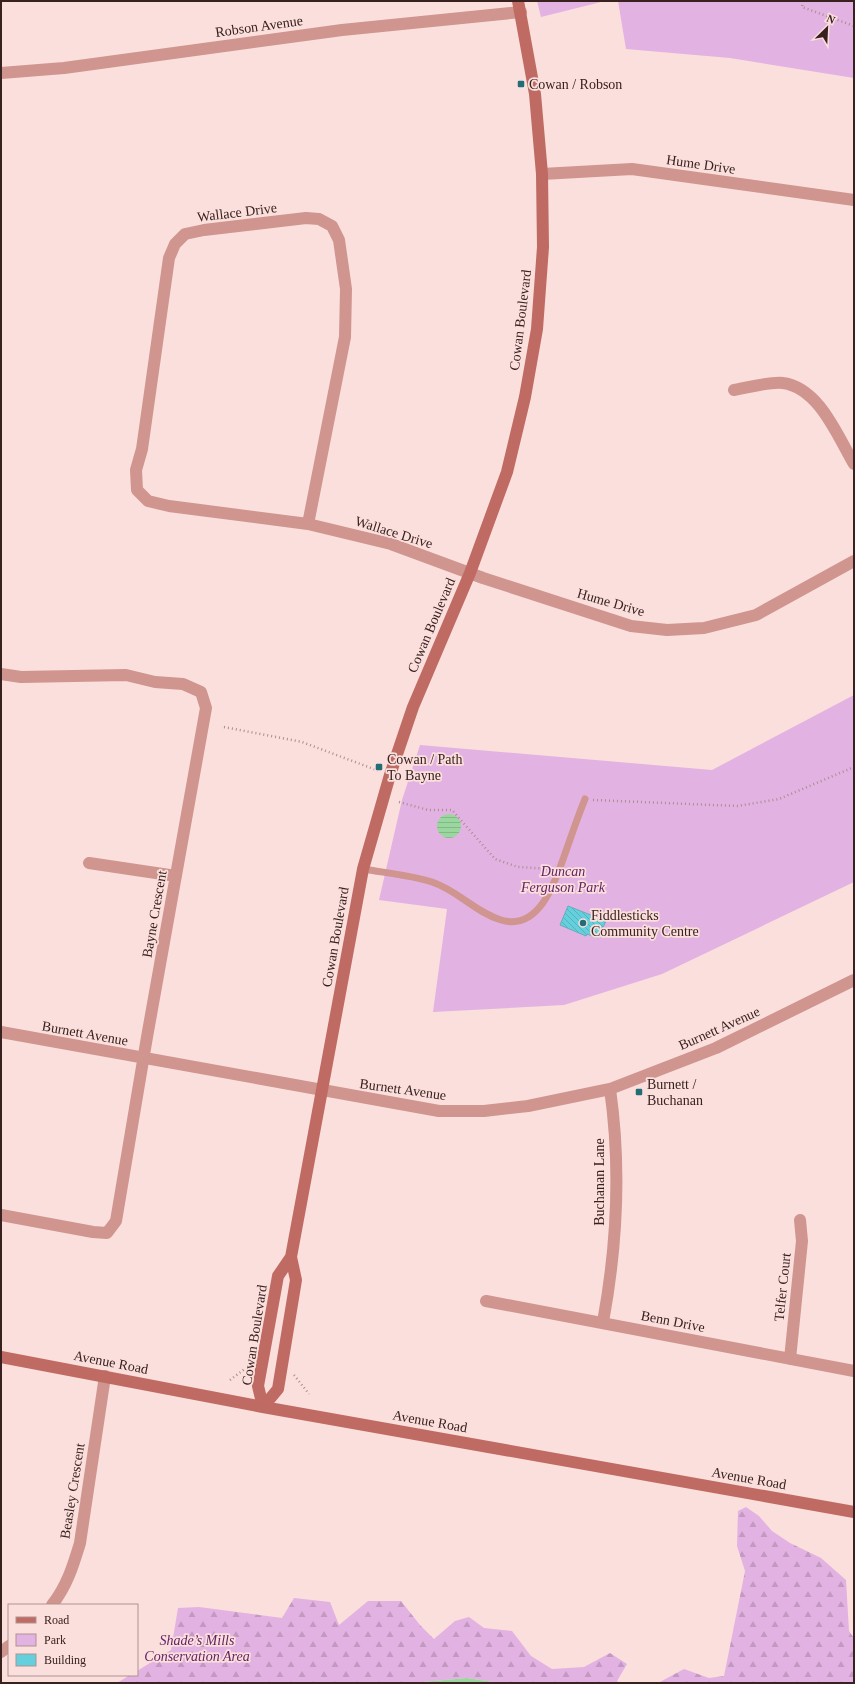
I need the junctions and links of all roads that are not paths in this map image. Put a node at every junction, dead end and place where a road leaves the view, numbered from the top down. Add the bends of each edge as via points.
1 (519, 7) edge
2 (1, 73) edge
3 (542, 174) junction
4 (854, 200) edge
5 (734, 390) dead end
6 (854, 464) edge
7 (308, 524) junction
8 (854, 561) edge
9 (470, 573) junction
10 (1, 674) edge
11 (584, 799) road end
12 (89, 863) dead end
13 (363, 869) junction
14 (176, 876) junction
15 (854, 980) edge
16 (1, 1032) edge
17 (143, 1058) junction
18 (610, 1089) junction
19 (322, 1092) junction
20 (1, 1215) edge
21 (800, 1220) dead end
22 (291, 1257) junction
23 (486, 1301) dead end
24 (603, 1322) junction
25 (1, 1357) edge
26 (790, 1359) junction
27 (854, 1371) edge
28 (106, 1376) junction
29 (263, 1407) junction
30 (854, 1512) edge
31 (53, 1604) edge

1 - 2 street, Robson Avenue via 64,68
1 - 3 street, Cowan Boulevard via 535,94
3 - 4 street, Hume Drive via 632,169
3 - 9 street, Cowan Boulevard via 542,262 537,329 526,390 507,472
5 - 6 street via 782,383 802,389 818,402
7 - 7 street, Wallace Drive via 345,337 346,288 339,240 332,226 319,219 306,218 184,234 174,244 170,258 142,449 136,470 137,490 148,501 169,506
7 - 9 street, Wallace Drive via 391,544
8 - 9 street, Hume Drive via 756,615 704,628 667,630 631,626
9 - 13 street, Cowan Boulevard via 413,707
10 - 14 street, Bayne Crescent via 21,677 126,675 156,682 182,684 201,692 206,708 205,720
11 - 13 lane via 551,890 539,909 523,921 502,920 479,910 432,882
12 - 14 street
13 - 19 street, Cowan Boulevard
14 - 17 street, Bayne Crescent
15 - 18 street, Burnett Avenue via 716,1048
16 - 17 street, Burnett Avenue
17 - 19 street, Burnett Avenue
17 - 20 street, Bayne Crescent via 116,1221 108,1233
18 - 19 street, Burnett Avenue via 528,1106 484,1111 439,1111
18 - 24 street, Buchanan Lane via 617,1205
19 - 22 street, Cowan Boulevard
21 - 26 street, Telfer Court via 802,1241
22 - 29 street, Cowan Boulevard via 278,1276 258,1386
22 - 29 street, Cowan Boulevard via 296,1280 278,1389
23 - 24 street, Benn Drive
24 - 26 street, Benn Drive
25 - 28 street, Avenue Road
26 - 27 street, Benn Drive
28 - 29 street, Avenue Road
28 - 31 street, Beasley Crescent via 80,1543 65,1587
29 - 30 street, Avenue Road

